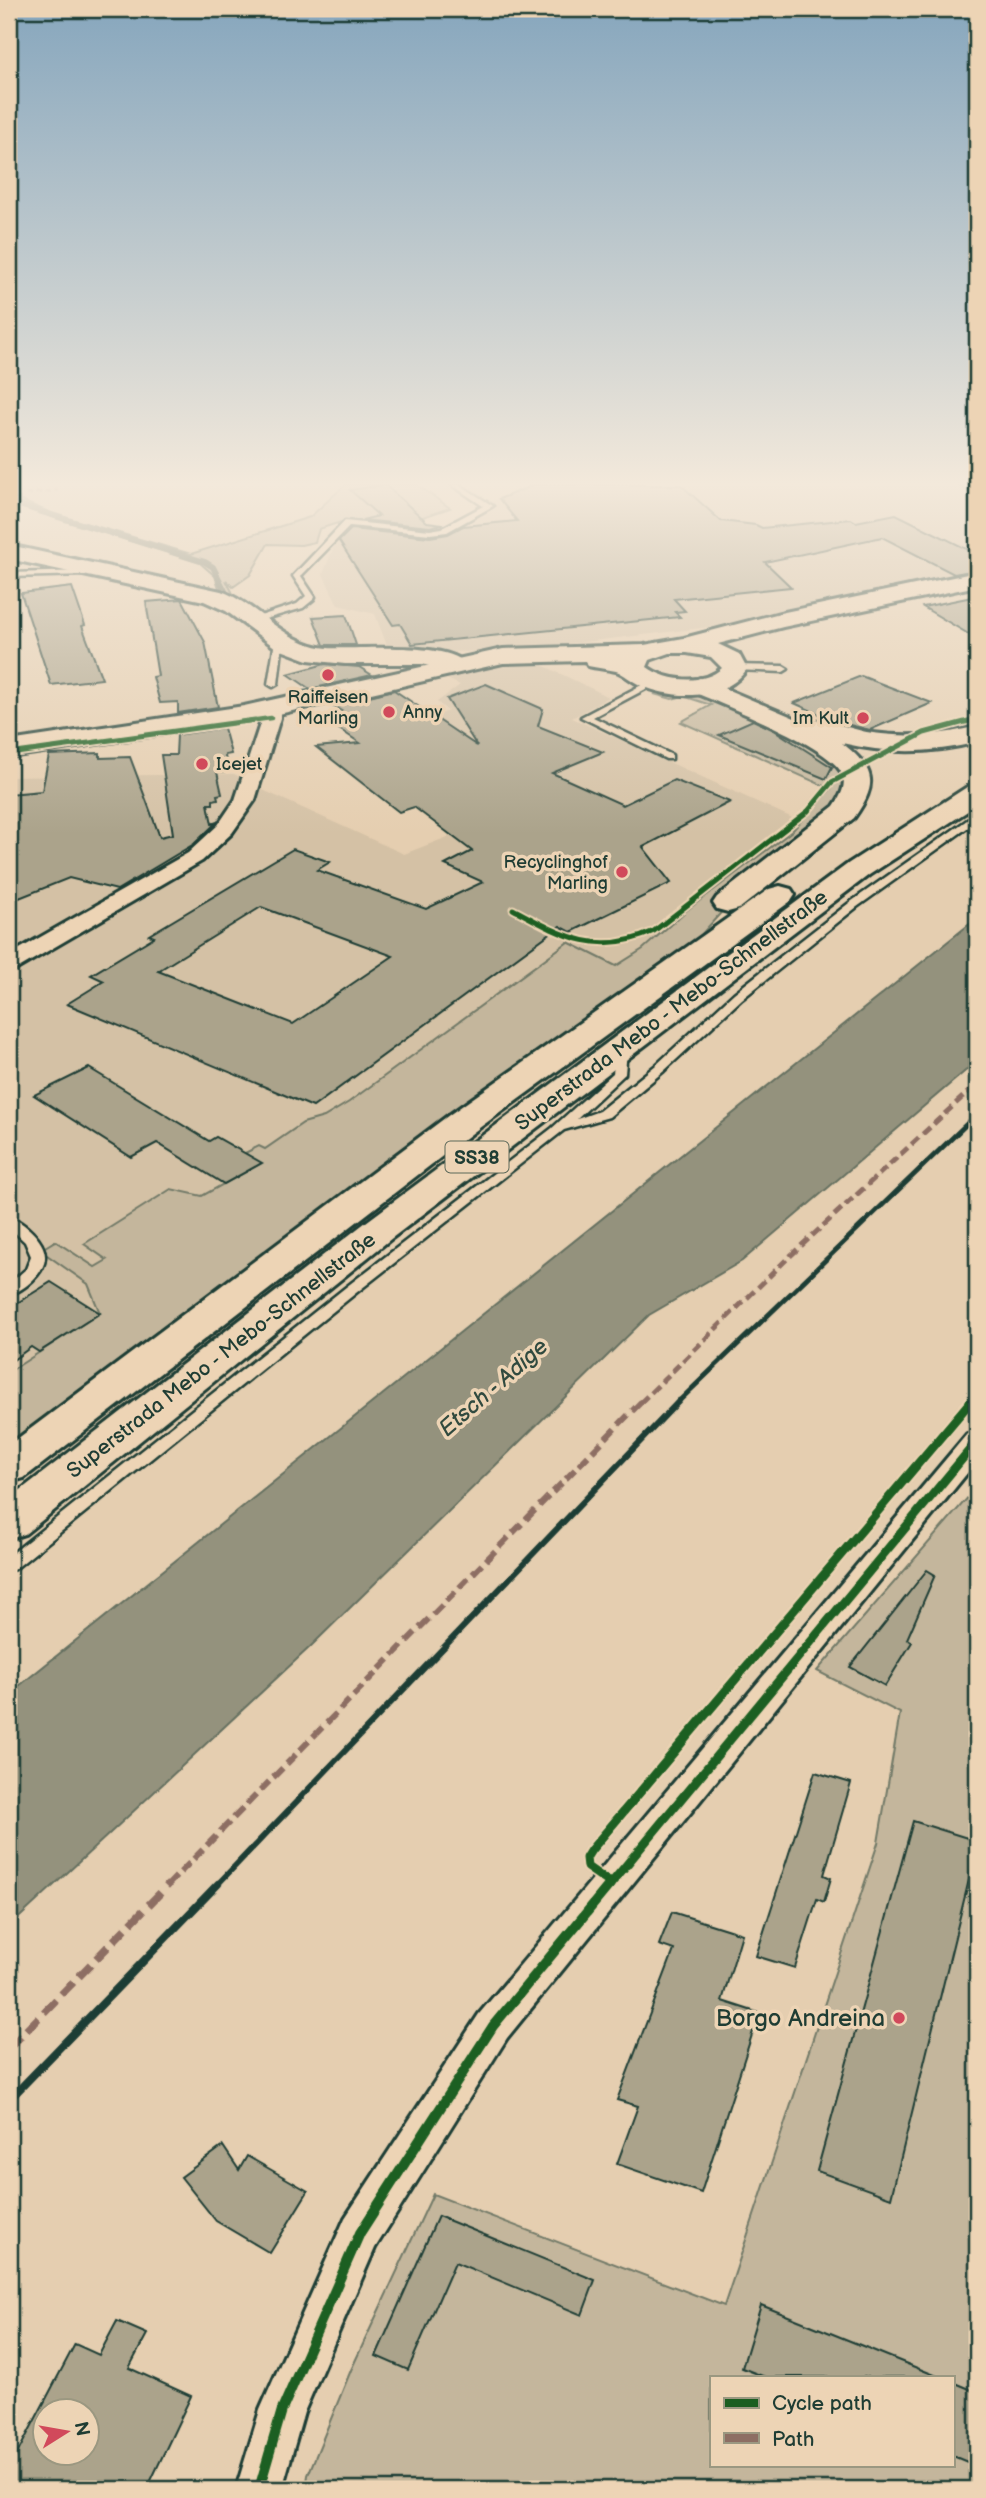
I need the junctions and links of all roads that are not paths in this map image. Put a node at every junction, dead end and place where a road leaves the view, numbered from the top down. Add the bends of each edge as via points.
1 (226, 602) edge
2 (306, 602) edge
3 (869, 602) edge
4 (255, 619) junction
5 (743, 631) junction
6 (279, 641) junction
7 (684, 646) junction
8 (456, 666) junction
9 (644, 668) junction
10 (783, 669) dead end
11 (722, 672) junction
12 (272, 697) junction
13 (977, 734) edge
14 (9, 749) edge
15 (669, 757) dead end
16 (977, 766) edge
17 (970, 804) edge
18 (9, 964) edge
19 (653, 988) junction
20 (621, 1049) junction
21 (559, 1129) junction
22 (9, 1221) edge
23 (9, 1290) edge
24 (977, 1441) edge
25 (9, 1467) edge
26 (9, 1523) edge
27 (9, 1565) edge
28 (259, 2489) edge

1 - 4 main road
2 - 4 lane
3 - 5 main road
4 - 6 main road
5 - 7 main road
5 - 11 main road
6 - 8 main road via 331,657 429,658
6 - 12 lane
7 - 9 main road
7 - 11 main road via 710,649
8 - 9 main road via 503,656 563,654
8 - 12 main road
9 - 11 main road
9 - 15 lane via 586,717
10 - 11 lane
11 - 13 main road via 750,698 772,710 844,736 916,744
11 - 19 main road via 839,752 856,773 857,793 844,812 729,903
12 - 14 main road
12 - 18 street via 271,718 245,800 225,829 195,857
16 - 19 main road, Superstrada Mebo - Mebo-Schnellstraße / SS38 via 802,879
17 - 20 main road, Superstrada Mebo - Mebo-Schnellstraße / SS38 via 859,869
17 - 21 lane via 604,1114
19 - 25 main road, Superstrada Mebo - Mebo-Schnellstraße / SS38 via 451,1132
20 - 21 lane via 619,1074
20 - 26 main road, Superstrada Mebo - Mebo-Schnellstraße / SS38 via 379,1230
21 - 27 lane
22 - 23 lane via 33,1241 38,1252 32,1274
24 - 28 street via 493,2026 359,2233 282,2410

